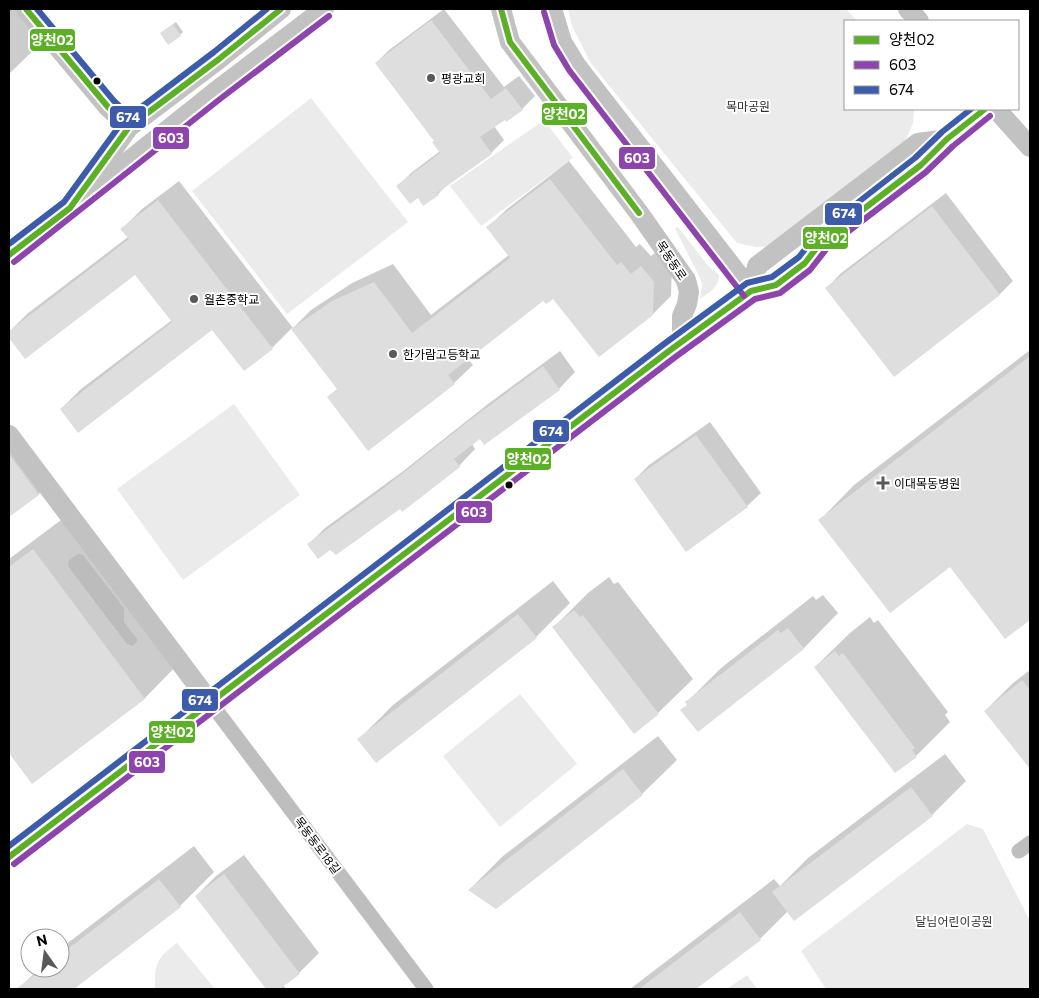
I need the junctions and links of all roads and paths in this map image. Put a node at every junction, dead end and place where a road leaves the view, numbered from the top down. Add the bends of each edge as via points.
1 (26, 9) edge
2 (281, 9) edge
3 (324, 9) edge
4 (501, 9) edge
5 (552, 9) edge
6 (908, 9) edge
7 (918, 20) edge
8 (984, 110) edge
9 (997, 110) edge
10 (129, 127) junction
11 (1030, 147) edge
12 (70, 208) junction
13 (9, 255) edge
14 (751, 291) junction
15 (682, 340) junction
16 (9, 435) edge
17 (210, 702) junction
18 (9, 857) edge
19 (426, 989) edge

1 - 10 main road via 108,107
2 - 10 main road
3 - 12 main road
4 - 15 main road, 목동동로 via 510,42 686,280 689,292 682,316
5 - 14 main road via 562,42 576,65
6 - 7 main road
8 - 14 main road via 921,165 822,241 805,262 776,285
9 - 11 main road
10 - 12 main road
12 - 13 main road
14 - 15 main road
15 - 17 main road
16 - 17 main road
17 - 18 main road
17 - 19 street, 목동동로18길

